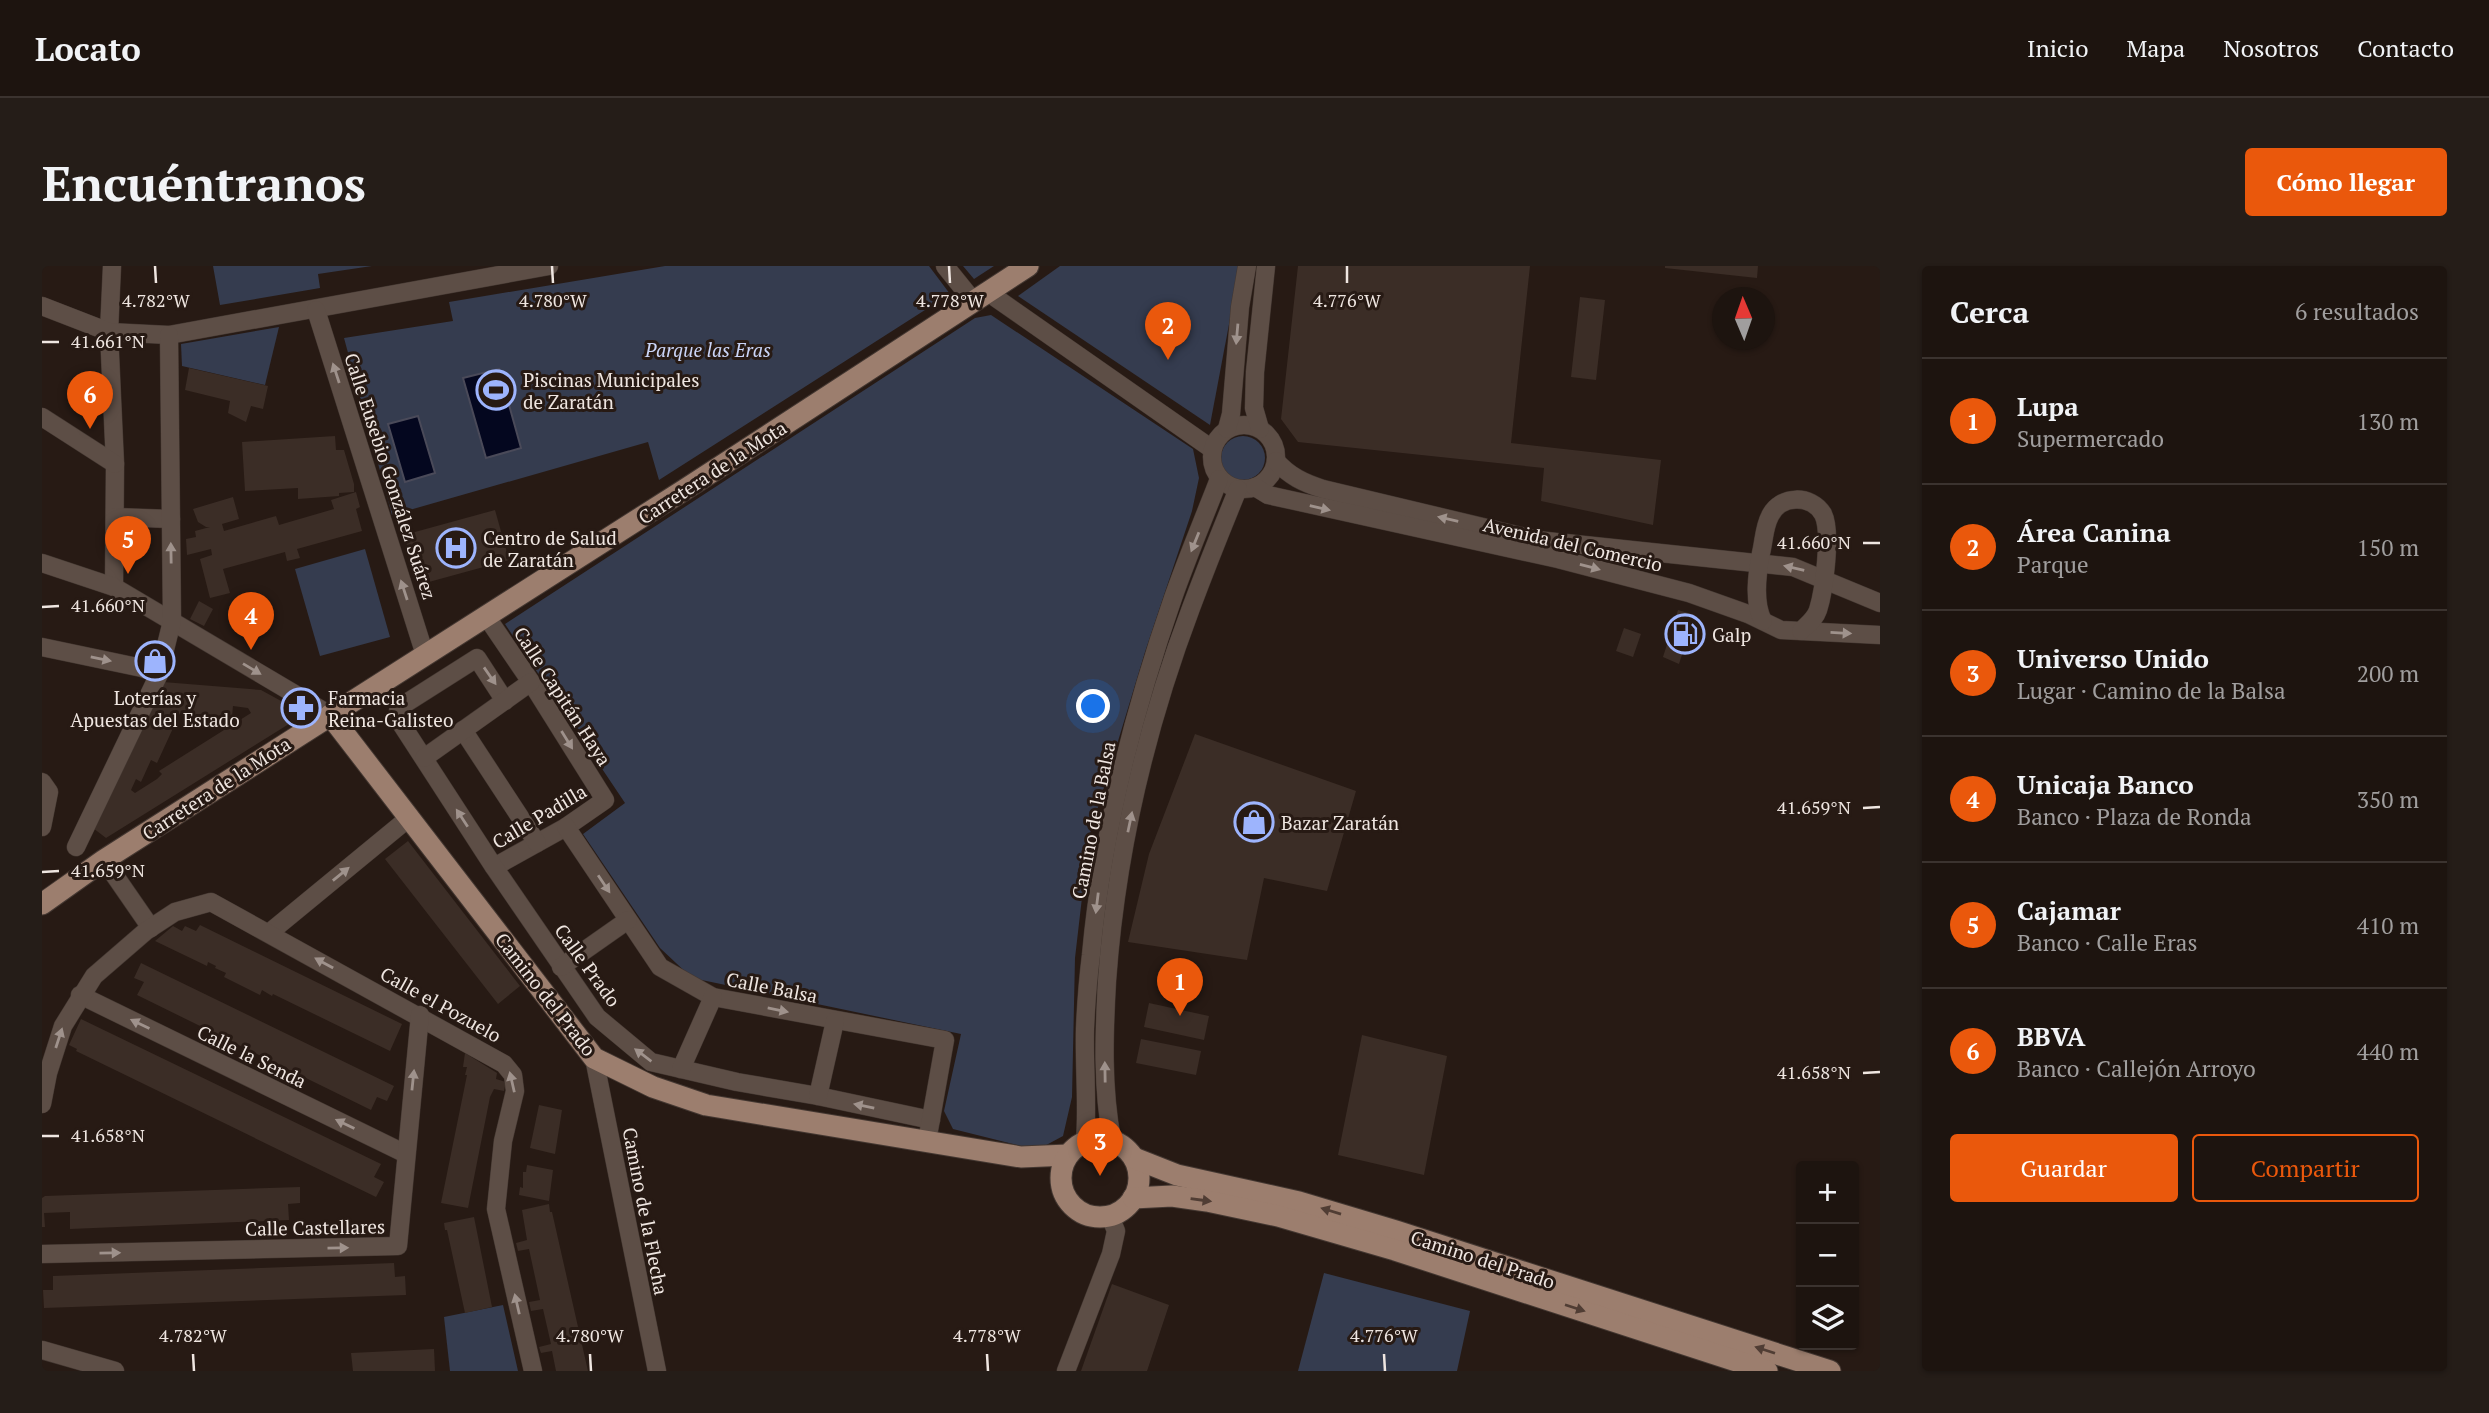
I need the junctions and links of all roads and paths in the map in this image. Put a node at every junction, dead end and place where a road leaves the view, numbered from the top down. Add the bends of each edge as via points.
1 (112, 266) edge
2 (549, 266) edge
3 (945, 266) edge
4 (1028, 266) edge
5 (1247, 266) edge
6 (1266, 266) edge
7 (982, 297) junction
8 (42, 306) edge
9 (316, 310) junction
10 (109, 332) junction
11 (169, 335) junction
12 (42, 417) edge
13 (1227, 429) junction
14 (1260, 429) junction
15 (1212, 449) junction
16 (1276, 461) junction
17 (115, 464) junction
18 (1219, 479) junction
19 (1247, 488) junction
20 (115, 517) junction
21 (171, 519) junction
22 (42, 563) edge
23 (1759, 563) junction
24 (1824, 580) junction
25 (114, 587) junction
26 (1880, 603) edge
27 (486, 616) junction
28 (172, 621) junction
29 (1763, 621) junction
30 (1801, 631) junction
31 (1880, 635) edge
32 (42, 647) edge
33 (425, 655) junction
34 (159, 674) junction
35 (531, 682) junction
36 (505, 701) junction
37 (330, 715) junction
38 (463, 730) junction
39 (424, 758) junction
40 (42, 782) edge
41 (605, 800) joint
42 (410, 817) junction
43 (42, 827) edge
44 (566, 827) junction
45 (537, 844) junction
46 (76, 847) dead end
47 (104, 860) junction
48 (494, 867) junction
49 (42, 904) edge
50 (628, 920) junction
51 (151, 928) junction
52 (269, 933) junction
53 (561, 967) junction
54 (80, 995) junction
55 (713, 997) junction
56 (420, 1015) junction
57 (835, 1020) junction
58 (594, 1058) junction
59 (681, 1069) junction
60 (653, 1087) junction
61 (818, 1096) junction
62 (42, 1104) edge
63 (706, 1105) junction
64 (931, 1120) junction
65 (1112, 1140) junction
66 (1085, 1141) junction
67 (927, 1143) junction
68 (406, 1154) junction
69 (1068, 1154) junction
70 (1021, 1157) junction
71 (1134, 1158) junction
72 (1060, 1181) junction
73 (1133, 1198) junction
74 (1110, 1216) junction
75 (42, 1254) edge
76 (42, 1350) edge
77 (115, 1371) edge
78 (533, 1371) edge
79 (657, 1371) edge
80 (1066, 1371) edge
81 (1766, 1371) edge
82 (1830, 1371) edge

1 - 10 street
2 - 9 street
3 - 7 street
4 - 7 main road, Carretera de la Mota
5 -> 13 street
6 - 14 street via 1255,372 1254,408
7 - 15 street via 996,299
7 - 27 main road, Carretera de la Mota
8 - 10 street
9 - 11 street
33 -> 9 street, Calle Eusebio González Suárez
10 - 11 street
10 - 17 street
11 - 21 street
12 - 17 street
13 - 14 street via 1243,425
13 - 15 street
14 - 16 street via 1273,443
15 - 18 street via 1212,465
16 - 19 street via 1269,477
23 -> 16 street, Avenida del Comercio via 1537,540 1323,489 1285,472
17 - 20 street
18 - 19 street
18 -> 66 street, Camino de la Balsa via 1173,597 1145,689 1102,866 1085,1031
19 -> 29 street, Avenida del Comercio via 1558,559 1689,593
65 -> 19 street, Camino de la Balsa via 1105,1106 1104,1030 1121,867 1139,777 1190,609
20 - 21 street
20 - 25 street
28 -> 21 street
22 - 25 street
24 -> 23 street, Avenida del Comercio via 1793,567
23 - 24 street via 1770,515 1790,500 1808,501 1822,512 1827,527
23 - 29 street via 1758,612
24 - 26 street, Avenida del Comercio
24 - 30 street via 1814,618
25 - 28 street
27 - 33 main road, Carretera de la Mota
27 - 35 street, Calle Capitán Haya
28 - 34 street
28 -> 37 street
29 - 30 street, Avenida del Comercio
30 -> 31 street, Avenida del Comercio
32 -> 34 street
33 - 37 main road, Carretera de la Mota
34 - 46 street
35 - 36 street
35 -> 41 street, Calle Capitán Haya
36 - 38 street
39 -> 36 street, Calle Prado via 400,722 402,705 477,658
37 - 42 main road, Camino del Prado
37 - 47 main road, Carretera de la Mota
38 - 39 street
38 - 45 street
48 -> 39 street, Calle Prado
40 - 43 street via 49,792
41 - 44 street, Calle Padilla
52 -> 42 street
42 - 58 main road, Camino del Prado
44 - 45 street, Calle Padilla
44 -> 50 street, Calle Balsa
45 - 48 street, Calle Padilla
47 - 49 main road, Carretera de la Mota
47 - 51 street
48 - 53 street, Calle Prado
50 - 53 street
50 - 55 street, Calle Balsa via 660,967
51 - 52 street, Calle el Pozuelo via 175,912 211,902
51 - 54 street via 94,976
56 -> 52 street, Calle el Pozuelo
59 -> 53 street, Calle Prado via 651,1062 597,1017
62 -> 54 street via 64,1026
68 -> 54 street, Calle la Senda
55 -> 57 street, Calle Balsa
55 - 59 street
68 -> 56 street, Calle Castellares
78 -> 56 street, Calle el Pozuelo via 496,1209 503,1141 515,1091 513,1075 504,1063
57 - 61 street
57 - 64 street, Calle Balsa via 945,1040
58 - 60 main road, Camino del Prado
58 - 79 street, Camino de la Flecha
59 - 60 street via 664,1073
59 - 61 street, Calle Prado
59 - 63 street via 696,1083
60 - 63 main road, Camino del Prado
64 -> 61 street, Calle Prado
63 - 67 main road, Camino del Prado
64 - 67 street, Calle Balsa
65 - 66 main road
65 - 71 main road
66 - 69 main road
67 - 70 main road, Camino del Prado
75 -> 68 street, Calle Castellares via 398,1246
69 - 70 main road, Camino del Prado
69 - 72 main road
70 - 72 main road, Camino del Prado
71 - 73 main road via 1139,1178
82 -> 71 main road, Camino del Prado via 1396,1231 1299,1202 1177,1175
72 - 74 main road via 1068,1202 1077,1210
73 - 74 main road
73 -> 81 main road, Camino del Prado via 1207,1200 1278,1216
74 - 80 street via 1116,1231 1111,1254
76 - 77 street

